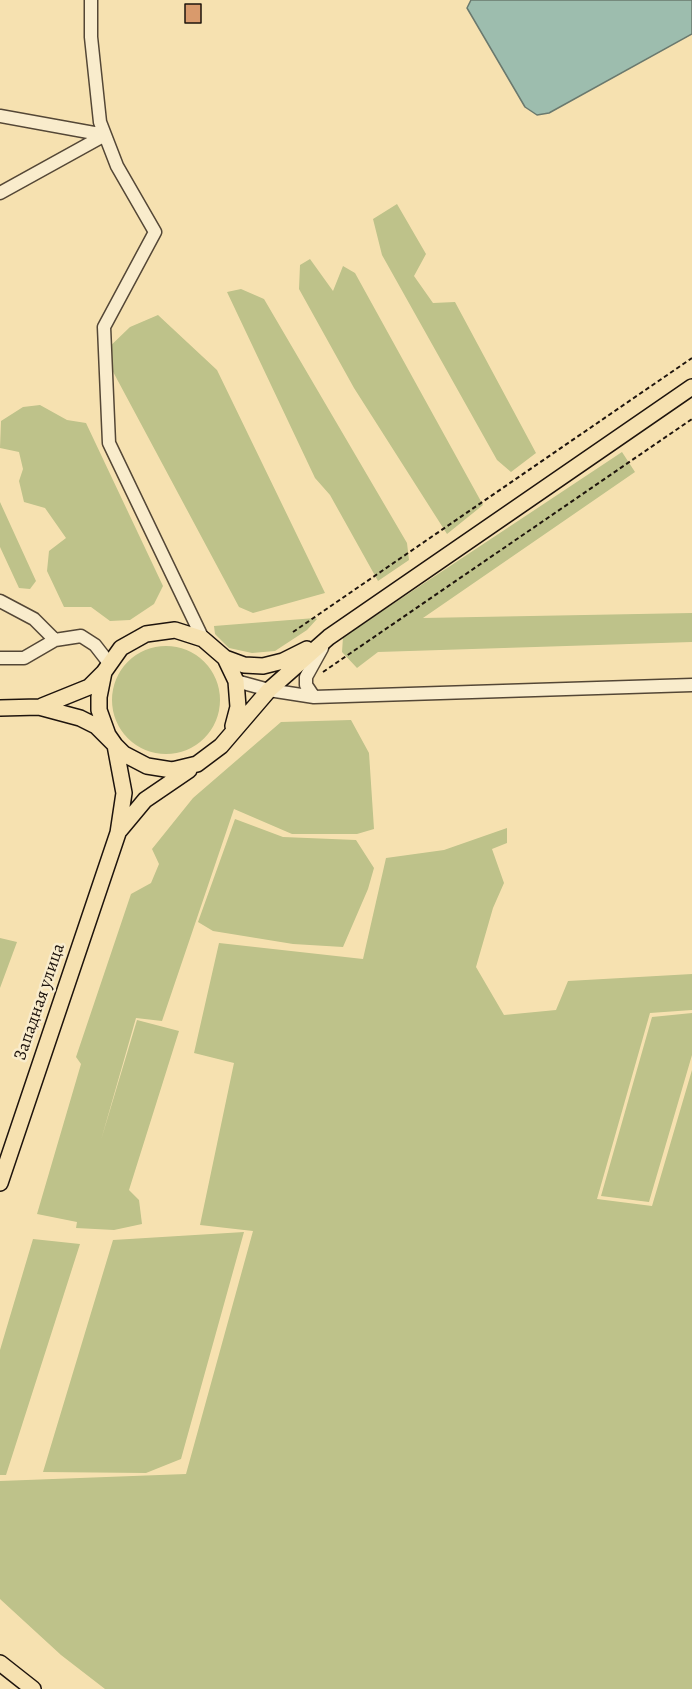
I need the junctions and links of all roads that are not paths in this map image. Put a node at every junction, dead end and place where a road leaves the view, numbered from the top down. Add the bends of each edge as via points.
1 (91, 0) edge
2 (0, 116) edge
3 (105, 135) junction
4 (0, 194) edge
5 (692, 387) edge
6 (0, 602) edge
7 (329, 638) junction
8 (203, 639) junction
9 (55, 640) junction
10 (0, 658) edge
11 (225, 658) junction
12 (107, 668) junction
13 (236, 681) junction
14 (692, 685) edge
15 (269, 690) junction
16 (314, 697) junction
17 (39, 707) junction
18 (0, 708) edge
19 (231, 732) junction
20 (115, 745) junction
21 (208, 758) junction
22 (118, 833) junction
23 (0, 1183) edge
24 (0, 1663) edge
25 (33, 1689) edge

1 - 3 lane via 91,37 100,122
2 - 3 lane
3 - 4 lane
3 - 8 lane via 117,166 155,232 104,327 109,443
5 - 7 main road
6 - 9 lane via 34,619
7 - 11 main road via 283,661 263,666
7 - 15 main road
7 - 16 lane via 306,677
8 - 11 main road
8 - 12 main road via 175,630 146,634 122,648
9 - 10 lane via 24,658
9 - 12 lane via 81,636 95,645
11 - 13 main road
12 - 17 main road via 76,694
12 - 20 main road via 99,710
13 - 15 lane
13 - 19 main road via 238,707
14 - 16 lane
15 - 16 lane
15 - 19 main road
17 - 18 main road
17 - 20 main road via 63,711 96,726
19 - 21 main road
20 - 21 main road via 135,761 159,769 185,768
20 - 22 main road, Западная улица via 124,793
21 - 22 main road, Западная улица via 157,790
22 - 23 main road, Западная улица
24 - 25 main road

